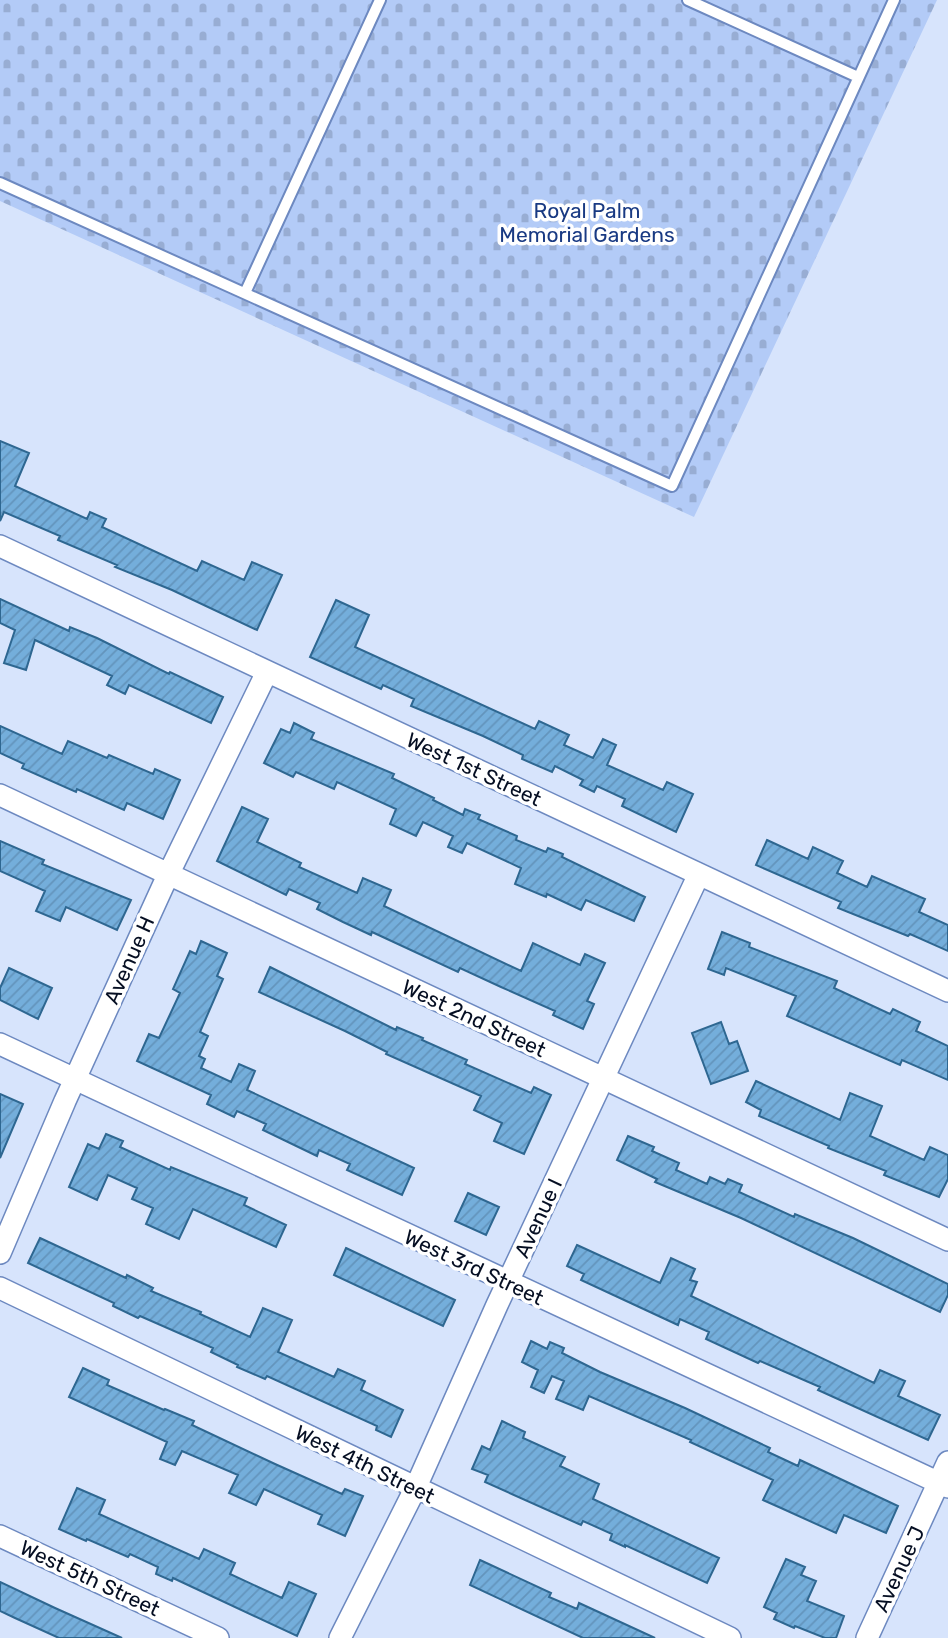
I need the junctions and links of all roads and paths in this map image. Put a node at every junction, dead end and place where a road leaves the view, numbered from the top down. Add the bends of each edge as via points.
1 (380, 0) edge
2 (688, 0) edge
3 (894, 0) edge
4 (858, 76) junction
5 (0, 183) edge
6 (245, 293) junction
7 (0, 546) edge
8 (267, 672) junction
9 (0, 795) edge
10 (699, 874) junction
11 (167, 875) junction
12 (948, 991) edge
13 (0, 1044) edge
14 (603, 1079) junction
15 (76, 1081) junction
16 (948, 1240) edge
17 (0, 1253) edge
18 (508, 1283) junction
19 (0, 1289) edge
20 (948, 1462) edge
21 (943, 1485) edge
22 (415, 1489) junction
23 (0, 1536) edge
24 (218, 1638) edge
25 (340, 1638) edge
26 (730, 1638) edge
27 (867, 1638) edge

1 - 6 lane
2 - 4 lane
3 - 4 lane
4 - 6 lane via 672,485
5 - 6 lane
7 - 8 street, West 1st Street
8 - 10 street, West 1st Street
8 - 11 street, Avenue H
9 - 11 street, West 2nd Street
10 - 12 street, West 1st Street
10 - 14 street, Avenue I
11 - 14 street, West 2nd Street
11 - 15 street, Avenue H
13 - 15 street, West 3rd Street
14 - 16 street, West 2nd Street
14 - 18 street, Avenue I
15 - 17 street, Avenue H
15 - 18 street, West 3rd Street
18 - 21 street, West 3rd Street
18 - 22 street, Avenue I
19 - 22 street, West 4th Street
20 - 21 street, Avenue J
21 - 27 street, Avenue J
22 - 25 street, Avenue I
22 - 26 street, West 4th Street
23 - 24 street, West 5th Street

